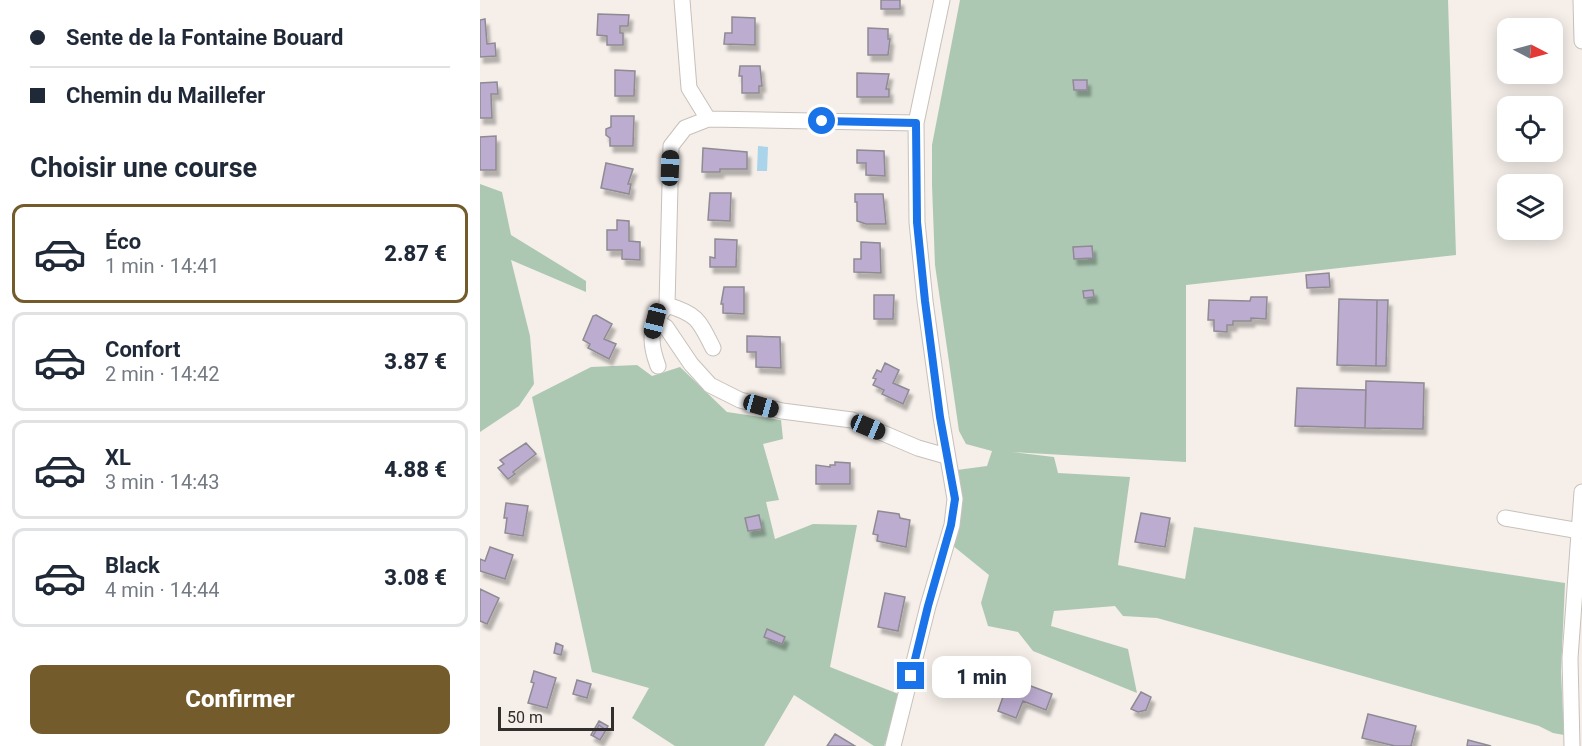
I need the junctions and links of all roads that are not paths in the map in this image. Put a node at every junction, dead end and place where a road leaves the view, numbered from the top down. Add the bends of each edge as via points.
1 (682, 0) edge
2 (942, 0) edge
3 (1581, 0) edge
4 (1582, 41) edge
5 (708, 119) junction
6 (916, 123) junction
7 (666, 305) junction
8 (655, 321) junction
9 (713, 348) dead end
10 (658, 366) dead end
11 (946, 456) junction
12 (1582, 492) edge
13 (1505, 518) dead end
14 (1580, 531) junction
15 (893, 746) edge
16 (1572, 746) edge

1 - 5 street via 689,88
2 - 6 street
3 - 4 street
5 - 6 street
5 - 7 street via 685,128 671,146
6 - 11 street via 917,222
7 - 8 street
7 - 9 street via 686,311 699,321
8 - 10 street via 651,338
8 - 11 street via 666,327 710,385 740,400 782,411 852,420
11 - 15 street via 955,499 951,525
12 - 14 street
13 - 14 street
14 - 16 street via 1570,658

